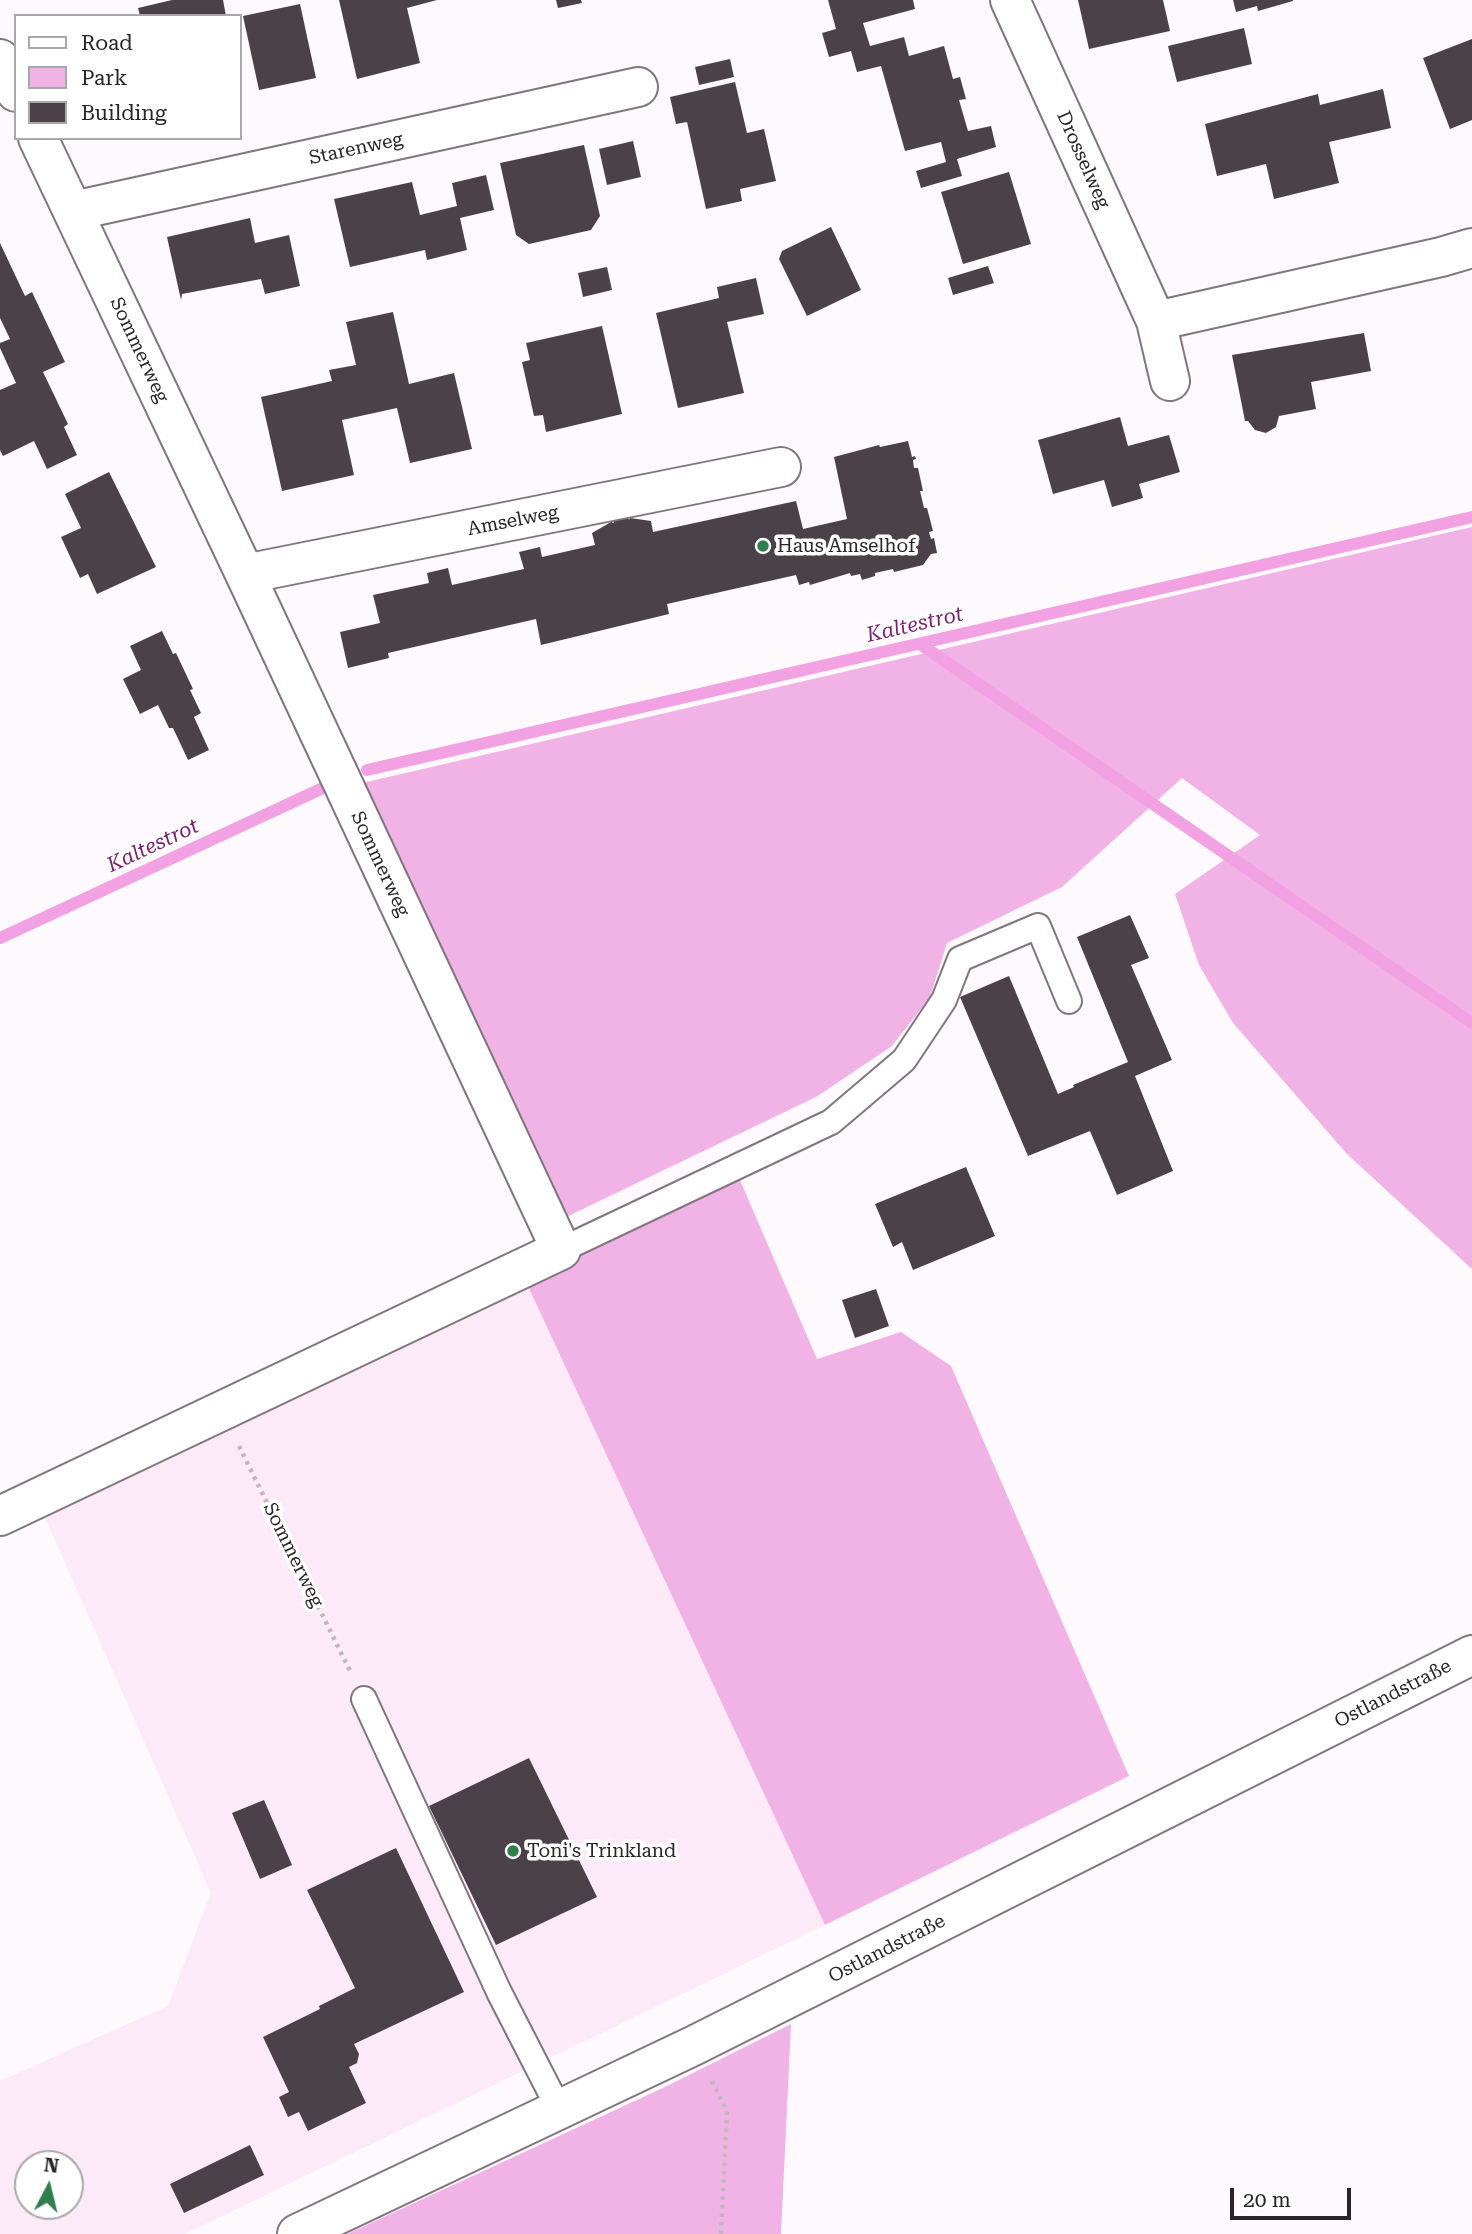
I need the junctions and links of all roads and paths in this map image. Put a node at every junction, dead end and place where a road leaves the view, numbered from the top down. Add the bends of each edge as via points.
1 (1010, 0) edge
2 (0, 59) edge
3 (14, 88) edge
4 (638, 88) dead end
5 (39, 140) edge
6 (73, 211) junction
7 (1472, 248) edge
8 (1156, 321) junction
9 (1170, 381) dead end
10 (781, 467) dead end
11 (245, 574) junction
12 (1069, 1001) dead end
13 (561, 1250) junction
14 (222, 1411) junction
15 (0, 1517) edge
16 (1472, 1655) edge
17 (364, 1699) joint
18 (693, 2046) junction
19 (560, 2111) junction
20 (297, 2234) edge
21 (721, 2234) edge

1 - 8 street, Drosselweg
2 - 3 street
4 - 6 street, Starenweg
5 - 6 street, Sommerweg
6 - 11 street, Sommerweg
7 - 8 street
8 - 9 street, Drosselweg
10 - 11 street, Amselweg
11 - 13 street, Sommerweg
12 - 13 lane via 1038,926 960,959 944,1000 904,1060 831,1122
13 - 14 street
14 - 15 street
14 - 17 path, Sommerweg
16 - 18 street, Ostlandstraße
17 - 19 lane via 499,1992
18 - 19 street, Ostlandstraße
18 - 21 path via 727,2111
19 - 20 street, Ostlandstraße

